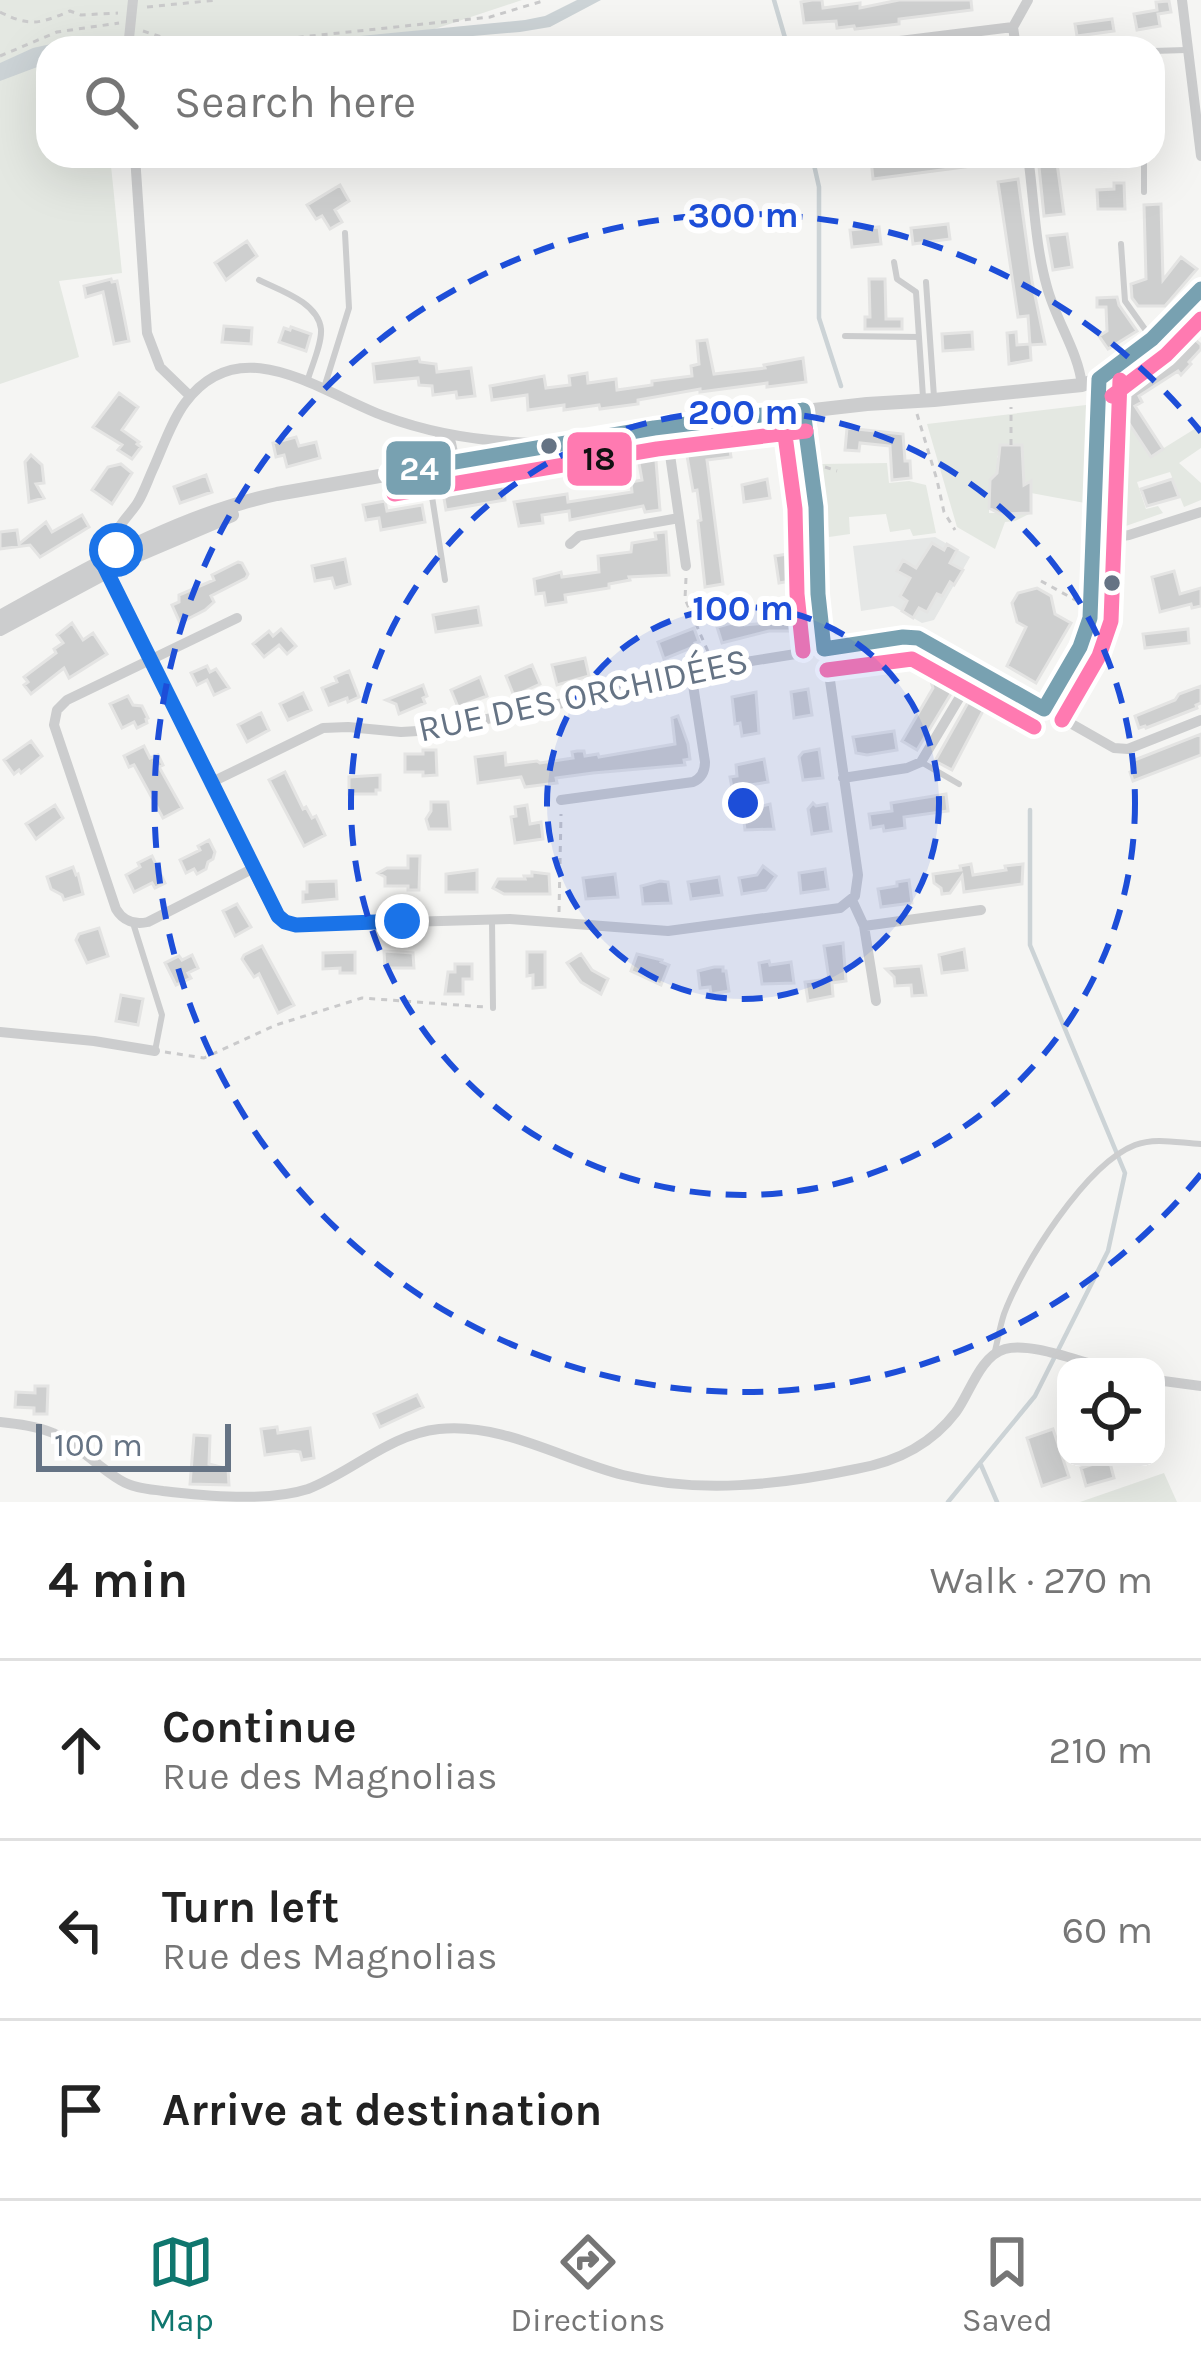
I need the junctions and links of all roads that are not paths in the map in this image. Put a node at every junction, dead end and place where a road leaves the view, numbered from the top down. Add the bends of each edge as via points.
1 (1028, 0) edge
2 (1182, 0) edge
3 (1013, 27) junction
4 (940, 36) edge
5 (1014, 36) edge
6 (1189, 50) junction
7 (1165, 51) edge
8 (1197, 76) edge
9 (1201, 156) edge
10 (136, 168) edge
11 (1030, 168) edge
12 (1144, 168) edge
13 (1144, 192) dead end
14 (345, 233) dead end
15 (1121, 244) dead end
16 (894, 262) dead end
17 (259, 280) dead end
18 (926, 282) dead end
19 (1201, 289) edge
20 (845, 336) dead end
21 (919, 337) junction
22 (1152, 339) junction
23 (1099, 380) junction
24 (307, 382) junction
25 (1082, 386) junction
26 (324, 390) junction
27 (190, 396) junction
28 (924, 401) junction
29 (803, 410) junction
30 (666, 427) junction
31 (425, 428) junction
32 (457, 435) junction
33 (558, 444) junction
34 (463, 460) junction
35 (428, 467) junction
36 (1201, 512) edge
37 (679, 518) junction
38 (1094, 540) junction
39 (570, 544) dead end
40 (120, 558) junction
41 (686, 566) road end
42 (105, 567) junction
43 (445, 580) dead end
44 (0, 617) edge
45 (237, 618) dead end
46 (0, 629) edge
47 (824, 649) junction
48 (150, 659) junction
49 (976, 670) junction
50 (692, 672) junction
51 (1043, 709) junction
52 (1201, 720) edge
53 (921, 762) junction
54 (843, 778) junction
55 (209, 783) junction
56 (959, 784) dead end
57 (561, 800) road end
58 (252, 869) junction
59 (852, 900) junction
60 (981, 910) dead end
61 (492, 920) junction
62 (133, 922) junction
63 (865, 926) junction
64 (876, 1001) dead end
65 (493, 1008) road end
66 (0, 1032) edge
67 (155, 1051) joint
68 (1201, 1144) edge
69 (994, 1354) junction
70 (1066, 1358) edge
71 (1165, 1381) edge
72 (1201, 1386) edge
73 (0, 1422) edge
74 (301, 1497) edge

1 - 3 street
2 - 6 street
3 - 4 street
3 - 5 street
6 - 7 lane
6 - 8 street
8 - 9 street
10 - 27 street via 147,333 160,368
11 - 25 street via 1044,277
12 - 13 lane
14 - 26 lane via 349,308
15 - 22 lane via 1125,301
16 - 21 lane via 897,279 916,292
17 - 24 lane via 319,321
18 - 28 lane
19 - 22 street
20 - 21 lane
21 - 28 lane
22 - 23 street
23 - 25 street
23 - 38 street
24 - 26 street
24 - 27 street via 247,366
25 - 28 street
26 - 31 street
27 - 40 street via 117,532
28 - 29 street
29 - 30 street
29 - 47 street
30 - 33 street
30 - 37 street
31 - 32 street
31 - 34 street
32 - 33 street
32 - 34 street via 467,444
33 - 34 street
34 - 35 street
35 - 40 street via 316,487
35 - 43 lane
36 - 38 street
37 - 39 street
37 - 41 street
38 - 51 street via 1080,647
40 - 42 street
42 - 44 street
42 - 46 street
42 - 48 street
45 - 48 street
47 - 49 street, RUE DES ORCHIDÉES via 913,637
47 - 50 street, RUE DES ORCHIDÉES
47 - 54 street
48 - 55 street
48 - 62 street via 68,700 54,720 116,909
49 - 51 street, RUE DES ORCHIDÉES
49 - 53 street
50 - 55 street, RUE DES ORCHIDÉES via 443,729 323,728
50 - 57 street via 705,767 697,781
51 - 52 street, RUE DES ORCHIDÉES via 1119,750
53 - 54 street
53 - 56 lane
54 - 59 street via 858,875
55 - 58 street
58 - 61 street via 290,924
58 - 62 street via 148,922
59 - 61 street via 688,930
59 - 63 street
60 - 63 street
61 - 65 lane
62 - 67 lane via 162,1015
63 - 64 street
66 - 67 street
68 - 69 lane via 1156,1141 1109,1160 1030,1262
69 - 70 street via 1018,1347
69 - 74 street via 934,1435 896,1459 859,1469 681,1486 491,1432 447,1428 411,1436
71 - 72 street
73 - 74 street via 55,1434 142,1488

